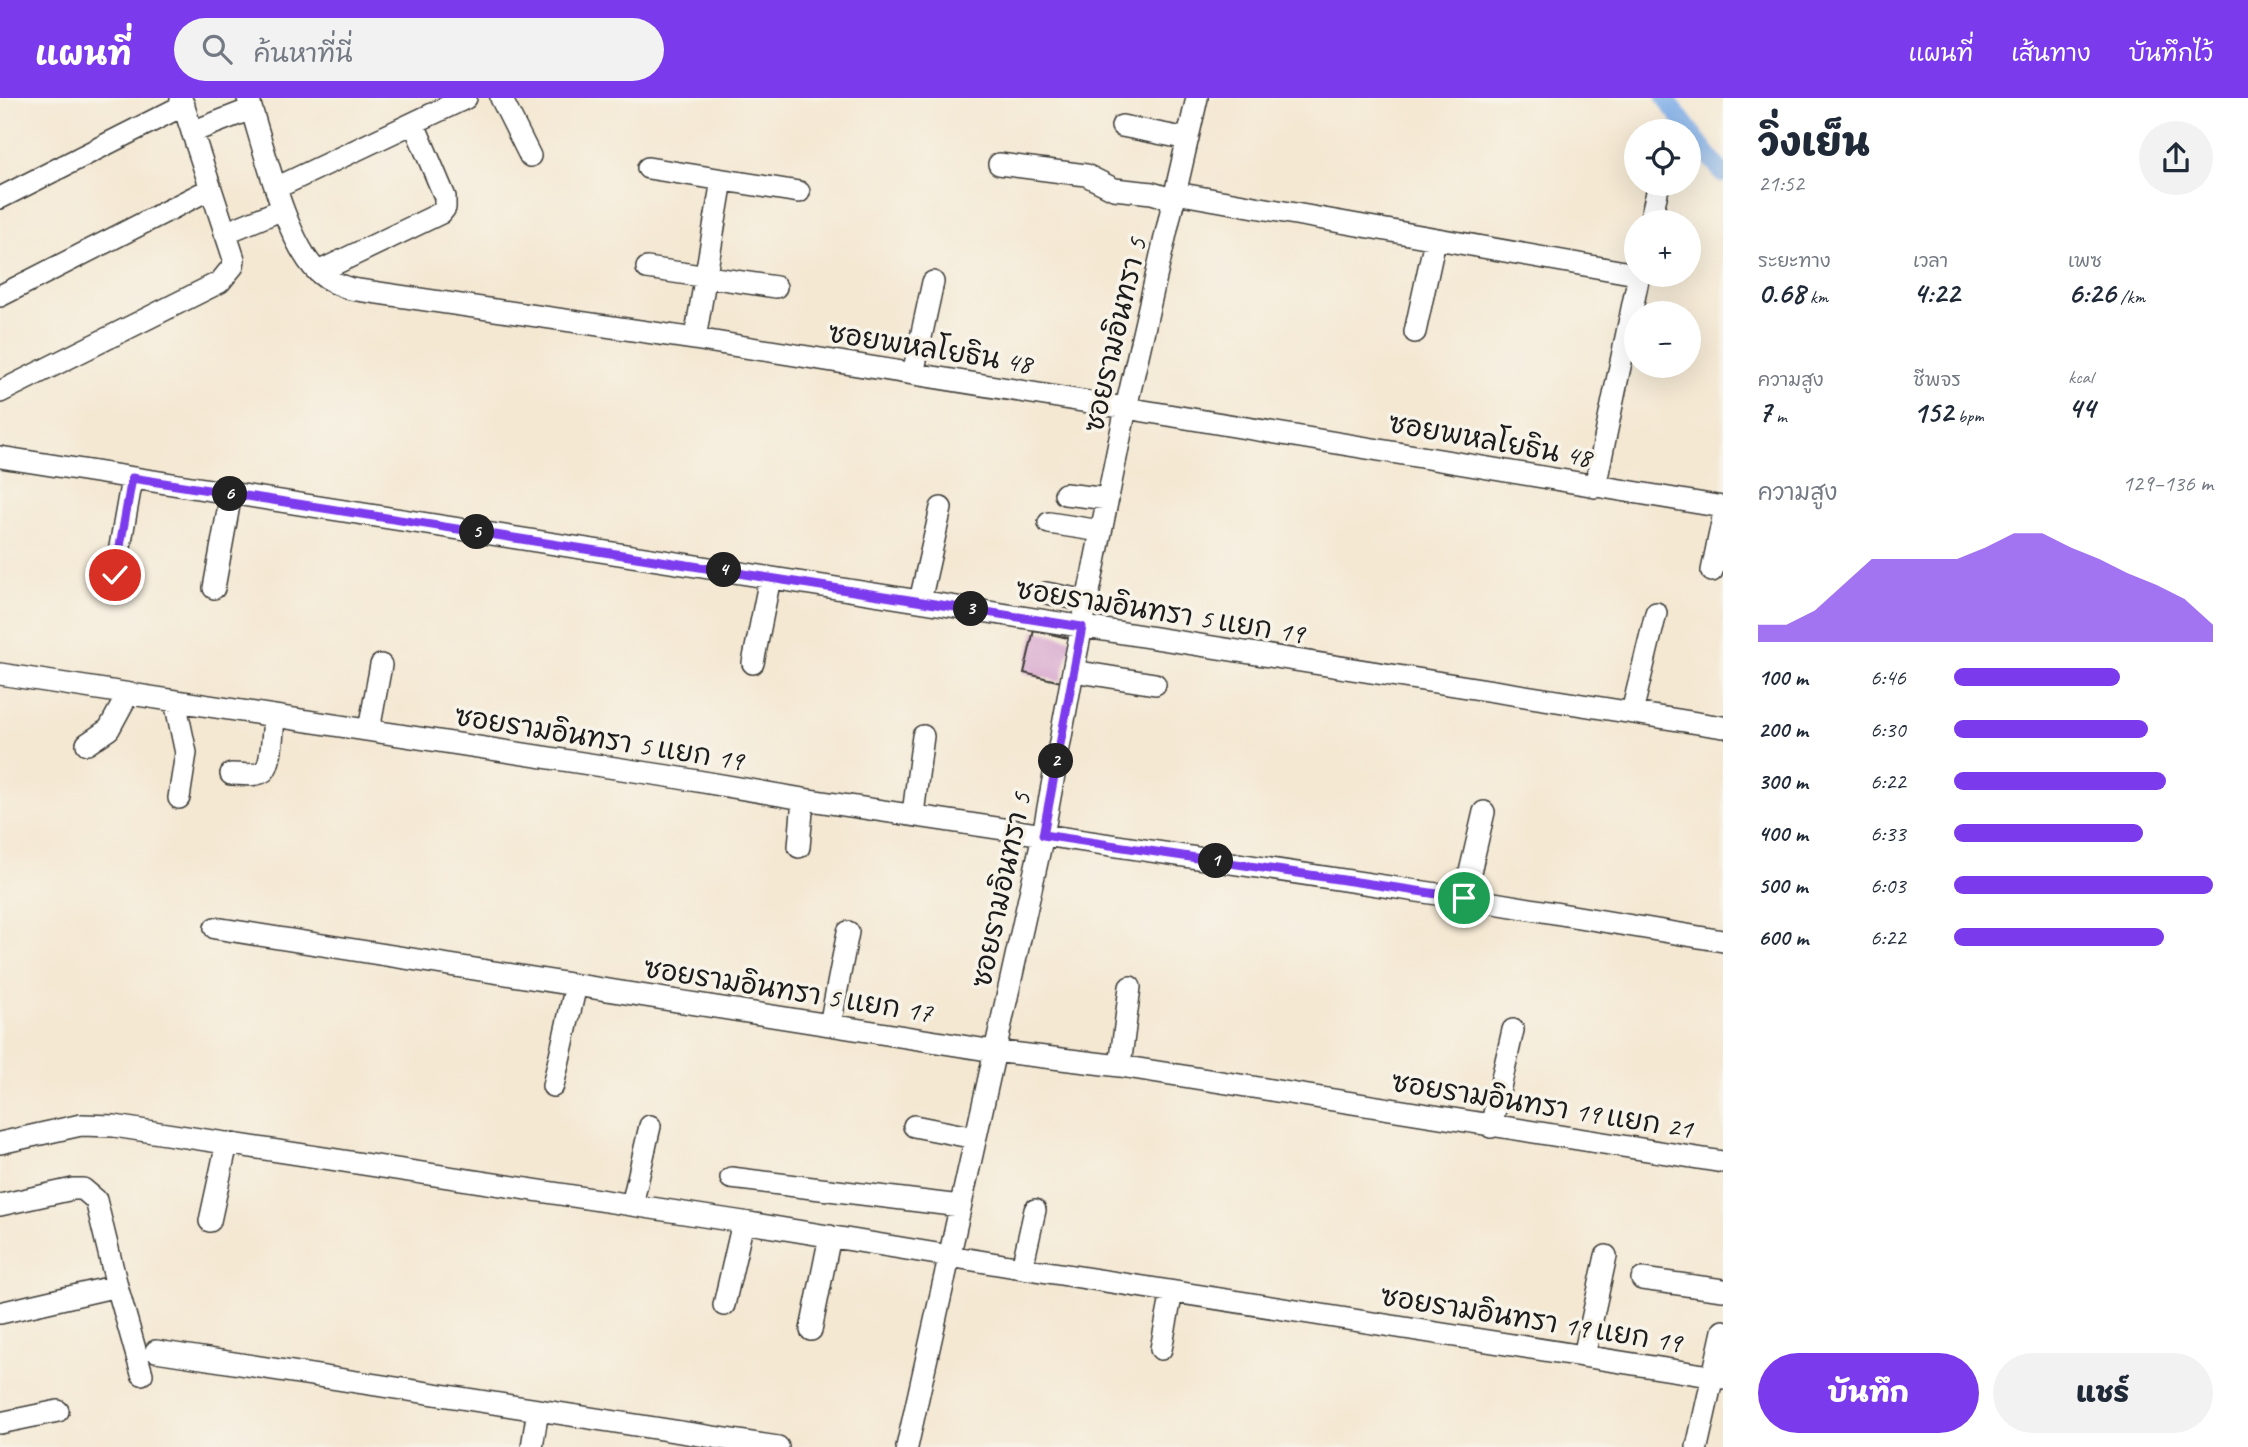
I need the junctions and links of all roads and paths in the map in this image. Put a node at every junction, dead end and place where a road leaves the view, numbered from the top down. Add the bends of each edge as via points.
1 (466, 98) edge
2 (501, 98) edge
3 (1198, 98) edge
4 (183, 102) edge
5 (250, 103) edge
6 (414, 124) junction
7 (1122, 126) dead end
8 (192, 132) junction
9 (1188, 139) junction
10 (530, 156) dead end
11 (999, 164) dead end
12 (648, 168) dead end
13 (722, 180) junction
14 (276, 188) junction
15 (210, 189) junction
16 (799, 191) dead end
17 (1176, 196) junction
18 (0, 198) edge
19 (283, 209) junction
20 (225, 233) junction
21 (1435, 240) junction
22 (647, 268) dead end
23 (317, 272) junction
24 (1624, 272) edge
25 (706, 275) junction
26 (933, 282) dead end
27 (776, 287) dead end
28 (1635, 287) edge
29 (0, 296) edge
30 (1415, 332) dead end
31 (695, 339) junction
32 (913, 374) junction
33 (0, 392) edge
34 (1126, 408) junction
35 (0, 457) edge
36 (132, 478) junction
37 (1595, 486) junction
38 (231, 494) junction
39 (1065, 494) dead end
40 (1108, 499) junction
41 (941, 508) dead end
42 (1723, 508) edge
43 (1723, 518) edge
44 (1049, 523) dead end
45 (1101, 531) junction
46 (1712, 570) dead end
47 (115, 575) dead end
48 (770, 578) junction
49 (214, 588) dead end
50 (1046, 593) dead end
51 (920, 601) junction
52 (1088, 601) junction
53 (1656, 613) dead end
54 (1082, 627) junction
55 (753, 663) dead end
56 (381, 665) dead end
57 (1073, 671) junction
58 (0, 674) edge
59 (1156, 684) dead end
60 (128, 694) junction
61 (174, 701) junction
62 (1632, 712) junction
63 (274, 716) junction
64 (1723, 727) edge
65 (369, 730) junction
66 (923, 736) dead end
67 (87, 744) dead end
68 (231, 774) dead end
69 (179, 798) dead end
70 (803, 799) junction
71 (1483, 812) dead end
72 (913, 814) junction
73 (1043, 835) junction
74 (799, 847) dead end
75 (1464, 898) junction
76 (215, 928) dead end
77 (848, 932) dead end
78 (1723, 941) edge
79 (576, 985) junction
80 (1130, 987) dead end
81 (830, 1025) junction
82 (1513, 1030) dead end
83 (994, 1051) junction
84 (1120, 1066) junction
85 (553, 1086) dead end
86 (1352, 1103) joint
87 (650, 1126) dead end
88 (914, 1126) dead end
89 (1491, 1127) junction
90 (975, 1138) junction
91 (0, 1143) edge
92 (226, 1143) junction
93 (1723, 1162) edge
94 (731, 1178) dead end
95 (0, 1205) edge
96 (632, 1205) junction
97 (960, 1206) junction
98 (1035, 1210) dead end
99 (210, 1222) dead end
100 (743, 1222) junction
101 (830, 1236) junction
102 (1606, 1255) dead end
103 (950, 1257) junction
104 (1022, 1268) junction
105 (1643, 1279) dead end
106 (117, 1286) junction
107 (1723, 1290) edge
108 (1172, 1292) junction
109 (724, 1305) dead end
110 (0, 1313) edge
111 (811, 1330) dead end
112 (1723, 1331) edge
113 (1161, 1349) dead end
114 (156, 1351) dead end
115 (1584, 1356) junction
116 (142, 1374) dead end
117 (1718, 1377) edge
118 (58, 1410) dead end
119 (538, 1410) junction
120 (0, 1423) edge
121 (532, 1447) edge
122 (778, 1447) edge
123 (907, 1447) edge
124 (1697, 1447) edge

1 - 6 street
2 - 10 street
3 - 9 street, ซอยรามอินทรา 5
4 - 8 street
4 - 18 street
5 - 8 street
5 - 14 street
6 - 14 street
6 - 23 street via 445,197 445,208
7 - 9 street
8 - 15 street
9 - 17 street, ซอยรามอินทรา 5
11 - 17 street via 1086,175 1114,189
12 - 13 street
13 - 16 street
13 - 25 street
14 - 19 street
15 - 20 street
15 - 29 street
17 - 21 street
17 - 34 street, ซอยรามอินทรา 5
19 - 20 street
19 - 23 street
20 - 33 street via 234,259 220,282
21 - 24 street
21 - 30 street
22 - 25 street
23 - 31 street, ซอยพหลโยธิน 48 via 351,289
25 - 27 street
25 - 31 street
26 - 32 street
28 - 37 street
31 - 32 street, ซอยพหลโยธิน 48
32 - 34 street, ซอยพหลโยธิน 48
34 - 37 street, ซอยพหลโยธิน 48
34 - 40 street, ซอยรามอินทรา 5
35 - 36 street, ซอยรามอินทรา 5 แยก 19
36 - 38 street, ซอยรามอินทรา 5 แยก 19
36 - 47 street
37 - 42 street, ซอยพหลโยธิน 48
38 - 48 street, ซอยรามอินทรา 5 แยก 19
38 - 49 street
39 - 40 street
40 - 45 street, ซอยรามอินทรา 5
41 - 51 street
43 - 46 street
44 - 45 street
45 - 52 street, ซอยรามอินทรา 5
48 - 51 street, ซอยรามอินทรา 5 แยก 19
48 - 55 street
50 - 52 street
51 - 54 street, ซอยรามอินทรา 5 แยก 19
52 - 54 street, ซอยรามอินทรา 5
53 - 62 street
54 - 57 street, ซอยรามอินทรา 5
54 - 62 street, ซอยรามอินทรา 5 แยก 19
56 - 65 street
57 - 59 street
57 - 73 street, ซอยรามอินทรา 5
58 - 60 street, ซอยรามอินทรา 5 แยก 19
60 - 61 street, ซอยรามอินทรา 5 แยก 19
60 - 67 street via 108,729
61 - 63 street, ซอยรามอินทรา 5 แยก 19
61 - 69 street via 186,753
62 - 64 street, ซอยรามอินทรา 5 แยก 19
63 - 65 street, ซอยรามอินทรา 5 แยก 19
63 - 68 street via 269,764 264,771
65 - 70 street, ซอยรามอินทรา 5 แยก 19
66 - 72 street
70 - 72 street, ซอยรามอินทรา 5 แยก 19
70 - 74 street
71 - 75 street
72 - 73 street, ซอยรามอินทรา 5 แยก 19
73 - 75 street, ซอยรามอินทรา 5 แยก 19
73 - 83 street, ซอยรามอินทรา 5
75 - 78 street, ซอยรามอินทรา 5 แยก 19
76 - 79 street, ซอยรามอินทรา 5 แยก 17
77 - 81 street
79 - 81 street, ซอยรามอินทรา 5 แยก 17
79 - 85 street
80 - 84 street
81 - 83 street, ซอยรามอินทรา 5 แยก 17
82 - 89 street
83 - 84 street, ซอยรามอินทรา 5 แยก 17
83 - 90 street, ซอยรามอินทรา 5
84 - 86 street, ซอยรามอินทรา 5 แยก 17
86 - 89 street, ซอยรามอินทรา 19 แยก 21
87 - 96 street
88 - 90 street
89 - 93 street, ซอยรามอินทรา 19 แยก 21
90 - 97 street, ซอยรามอินทรา 5
91 - 92 street, ซอยรามอินทรา 19 แยก 19 via 91,1125
92 - 96 street, ซอยรามอินทรา 19 แยก 19
92 - 99 street
94 - 97 street
95 - 106 street via 73,1189 88,1192 96,1200
96 - 100 street, ซอยรามอินทรา 19 แยก 19
97 - 103 street, ซอยรามอินทรา 5
98 - 104 street
100 - 101 street, ซอยรามอินทรา 19 แยก 19
100 - 109 street
101 - 103 street, ซอยรามอินทรา 19 แยก 19
101 - 111 street
102 - 115 street
103 - 104 street, ซอยรามอินทรา 19 แยก 19
103 - 123 street, ซอยรามอินทรา 5
104 - 108 street, ซอยรามอินทรา 19 แยก 19
105 - 107 street
106 - 110 street
106 - 116 street
108 - 113 street
108 - 115 street, ซอยรามอินทรา 19 แยก 19
112 - 117 street
114 - 119 street
115 - 117 street, ซอยรามอินทรา 19 แยก 19
117 - 124 street
118 - 120 street
119 - 121 street
119 - 122 street

